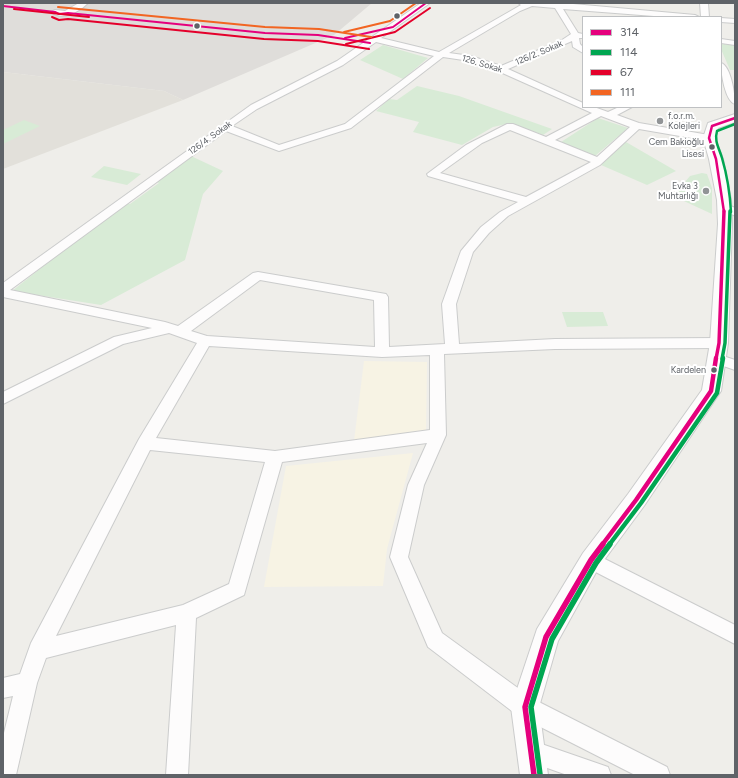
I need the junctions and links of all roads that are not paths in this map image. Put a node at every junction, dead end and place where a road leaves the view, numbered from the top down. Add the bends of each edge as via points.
1 (68, 3) edge
2 (84, 3) edge
3 (426, 3) edge
4 (704, 3) edge
5 (526, 4) edge
6 (558, 4) edge
7 (684, 16) edge
8 (705, 16) edge
9 (722, 20) edge
10 (735, 21) edge
11 (579, 36) edge
12 (375, 39) junction
13 (722, 41) edge
14 (735, 43) edge
15 (582, 50) edge
16 (442, 54) junction
17 (501, 69) junction
18 (723, 70) edge
19 (735, 73) edge
20 (722, 97) edge
21 (735, 101) edge
22 (582, 105) edge
23 (588, 108) edge
24 (624, 108) edge
25 (603, 115) junction
26 (735, 118) edge
27 (225, 126) junction
28 (637, 126) junction
29 (709, 138) junction
30 (548, 140) junction
31 (598, 161) junction
32 (528, 201) junction
33 (729, 209) edge
34 (3, 288) edge
35 (3, 293) edge
36 (175, 329) junction
37 (205, 341) junction
38 (444, 349) junction
39 (382, 352) junction
40 (724, 356) edge
41 (3, 400) edge
42 (438, 435) junction
43 (145, 443) junction
44 (275, 457) junction
45 (591, 560) junction
46 (186, 613) junction
47 (735, 635) edge
48 (38, 650) junction
49 (27, 683) junction
50 (3, 688) edge
51 (524, 707) junction
52 (530, 751) junction
53 (4, 775) edge
54 (177, 775) edge
55 (534, 775) edge
56 (600, 775) edge
57 (660, 775) edge

1 - 2 street via 55,12 68,13
3 - 12 street, 126/4. Sokak
4 - 8 street
5 - 6 street
5 - 16 street
6 - 7 street
6 - 11 street
9 - 10 street
11 - 15 street via 576,46
11 - 17 street, 126/2. Sokak
12 - 16 street, 126. Sokak
12 - 27 street, 126/4. Sokak via 340,63 254,107
13 - 14 street
16 - 17 street, 126. Sokak via 471,59
16 - 27 street via 348,126 279,148
17 - 22 street, 126. Sokak
18 - 19 street
18 - 21 street
20 - 21 street
23 - 25 street, 126. Sokak
24 - 25 street
25 - 28 street, 126. Sokak
25 - 30 street
26 - 29 street via 712,126
27 - 34 street, 126/4. Sokak
28 - 29 street, 126. Sokak
28 - 31 street
29 - 33 street via 724,200
30 - 31 street
30 - 32 street via 510,126 485,136 432,174
31 - 32 street
32 - 38 street via 504,214 485,230 467,251 449,304
33 - 40 street via 725,224
35 - 36 street
36 - 37 street
36 - 39 street via 258,276 381,297
36 - 41 street via 119,340
37 - 39 street
37 - 43 street
38 - 39 street
38 - 40 street via 555,344
38 - 42 street
40 - 45 street via 711,391
42 - 44 street
42 - 51 street via 416,485 398,557 435,640
43 - 44 street
43 - 48 street
44 - 46 street via 237,589
45 - 47 street
45 - 51 street via 546,637
46 - 48 street
46 - 54 street
48 - 49 street
49 - 50 street
49 - 53 street
51 - 52 street
51 - 57 street
52 - 55 street
52 - 56 street

